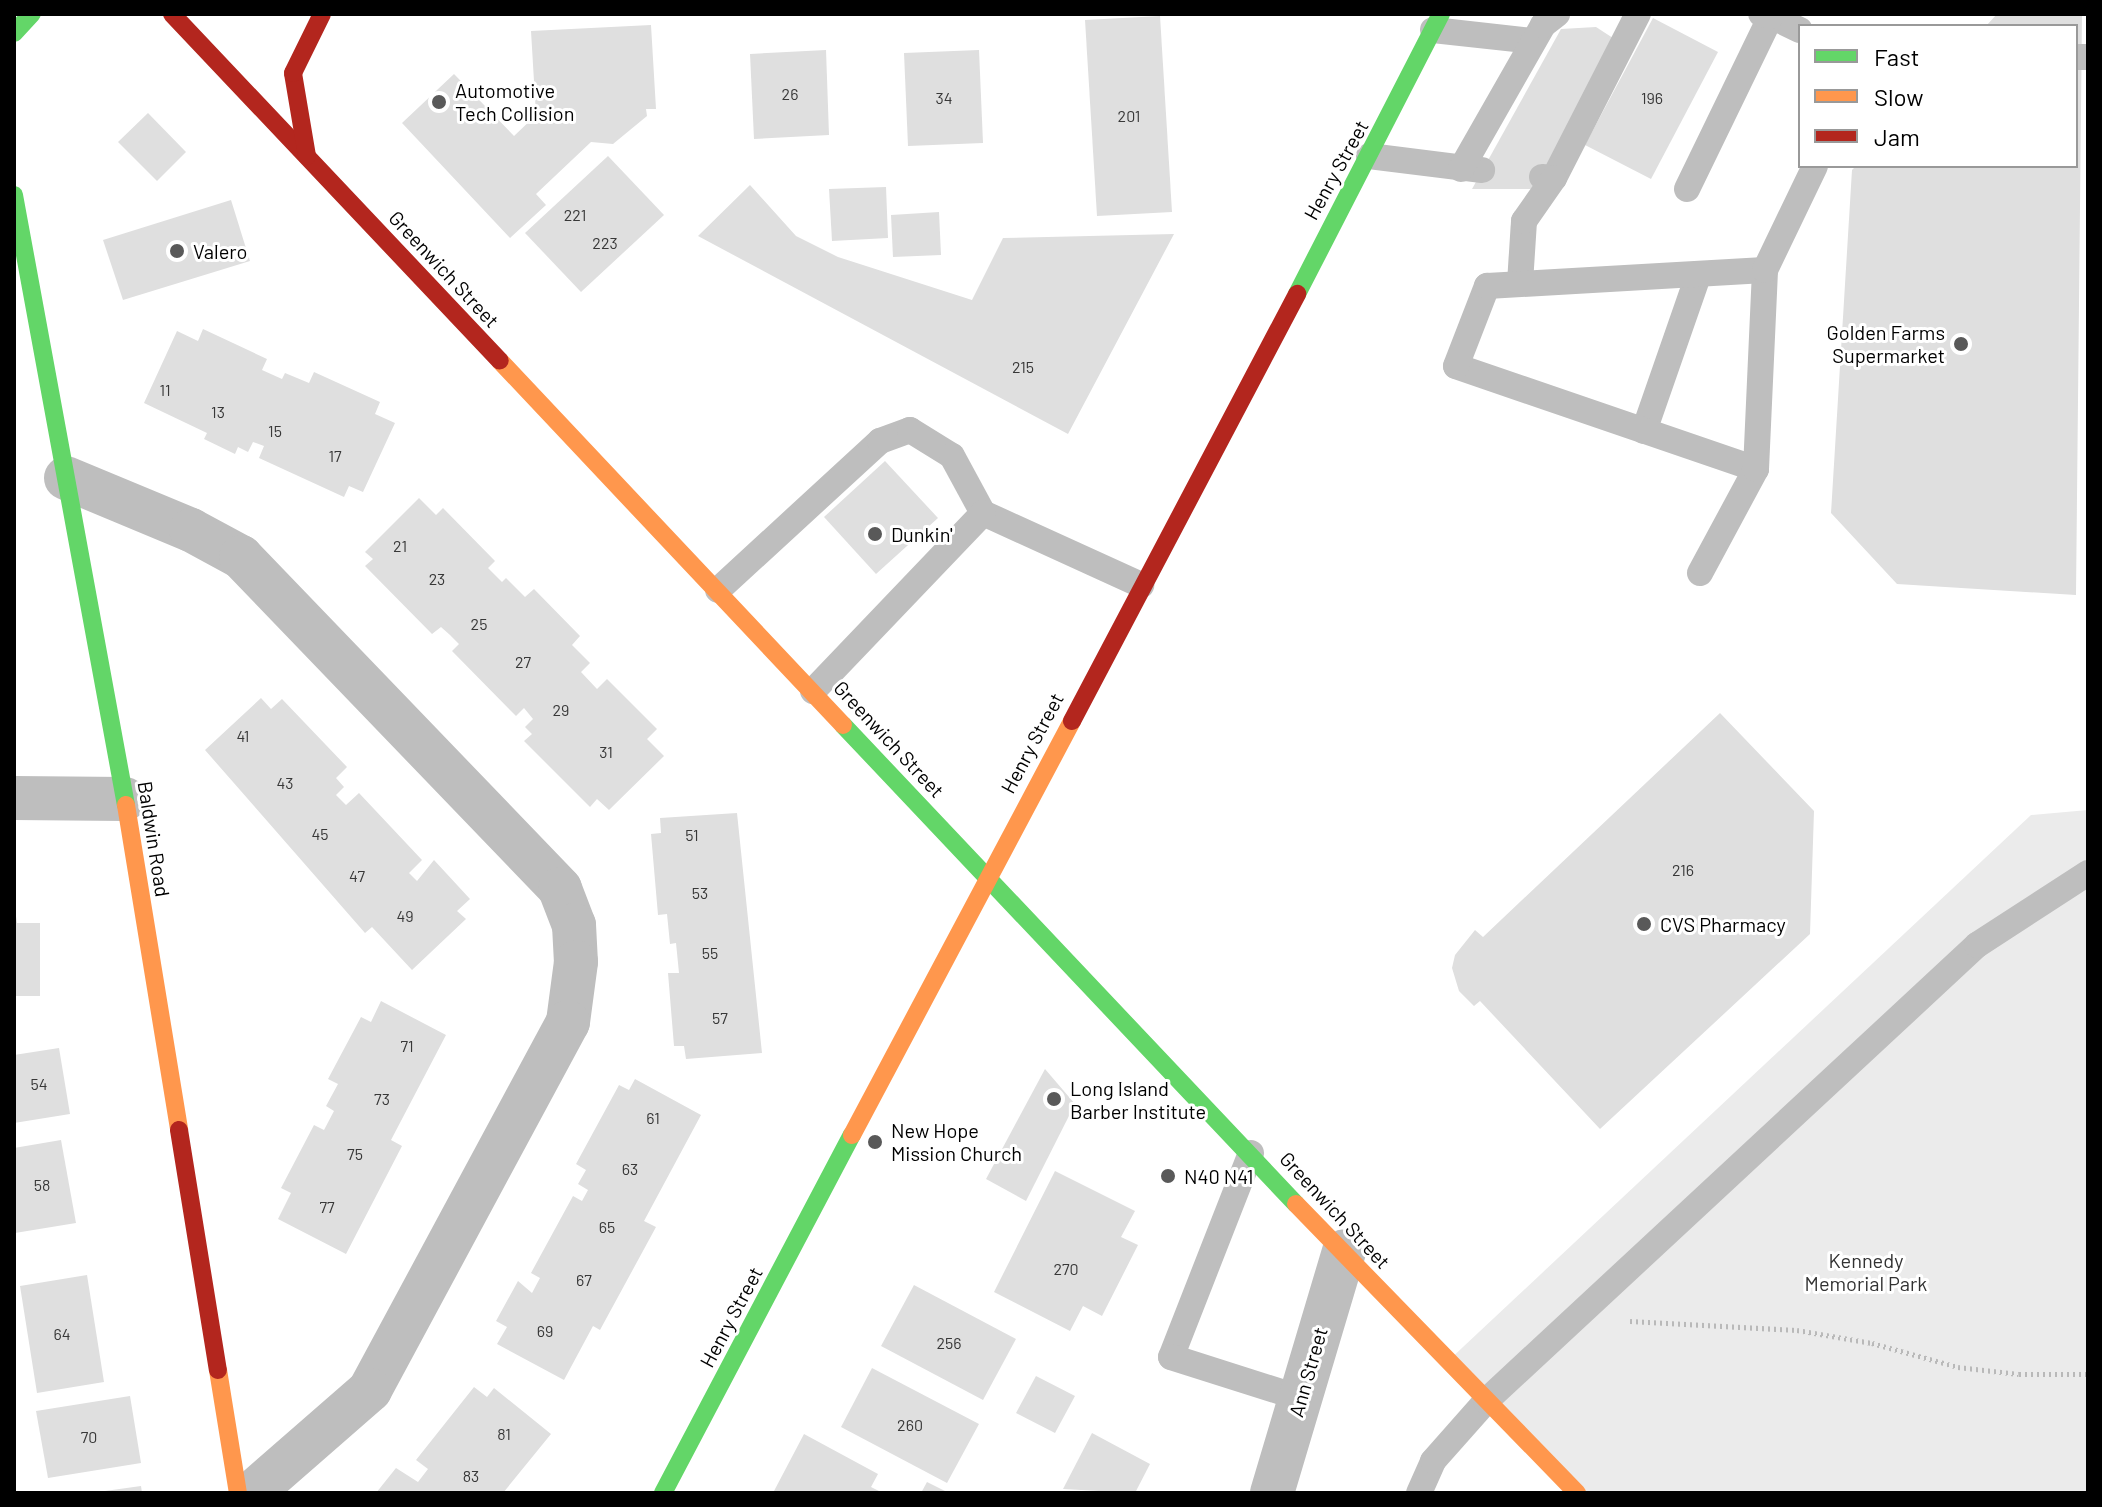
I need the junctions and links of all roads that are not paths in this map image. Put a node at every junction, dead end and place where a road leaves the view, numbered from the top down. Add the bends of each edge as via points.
1 (32, 14) edge
2 (172, 14) edge
3 (322, 14) edge
4 (1557, 14) edge
5 (1638, 14) edge
6 (1766, 15) edge
7 (1437, 22) edge
8 (1798, 29) edge
9 (14, 33) edge
10 (1533, 41) junction
11 (1369, 156) junction
12 (308, 158) junction
13 (1814, 168) edge
14 (1687, 189) dead end
15 (14, 195) edge
16 (1765, 270) junction
17 (1698, 276) junction
18 (1520, 283) junction
19 (1644, 431) junction
20 (1756, 469) junction
21 (66, 478) junction
22 (983, 513) junction
23 (1700, 573) dead end
24 (1141, 585) junction
25 (718, 590) junction
26 (813, 691) junction
27 (14, 798) edge
28 (125, 799) junction
29 (2088, 873) edge
30 (986, 874) junction
31 (1251, 1153) junction
32 (1344, 1251) junction
33 (1300, 1398) junction
34 (1486, 1401) junction
35 (238, 1493) edge
36 (252, 1493) edge
37 (663, 1493) edge
38 (1272, 1493) edge
39 (1419, 1493) edge
40 (1577, 1493) edge

1 - 9 main road
2 - 12 main road, Greenwich Street
3 - 12 main road via 293,73
4 - 10 lane
5 - 18 lane via 1524,221
6 - 8 lane
6 - 14 lane
7 - 10 lane
7 - 11 main road, Henry Street
10 - 11 lane via 1526,73 1472,170
11 - 24 main road, Henry Street
12 - 25 main road, Greenwich Street
13 - 16 lane
15 - 21 main road, Baldwin Road
16 - 17 lane
16 - 20 lane
17 - 18 lane
17 - 19 lane
18 - 19 lane via 1487,286 1456,366
19 - 20 lane
20 - 23 lane
21 - 28 main road, Baldwin Road
21 - 36 street via 191,530 241,557 560,889 574,925 576,962 568,1022 370,1390
22 - 24 lane
22 - 25 lane via 952,456 910,430 880,441
22 - 26 lane
24 - 30 main road, Henry Street
25 - 26 main road, Greenwich Street
26 - 30 main road, Greenwich Street
27 - 28 street
28 - 35 main road, Baldwin Road
29 - 34 lane via 1977,945
30 - 31 main road, Greenwich Street
30 - 37 main road, Henry Street
31 - 32 main road, Greenwich Street
31 - 33 lane via 1171,1357
32 - 33 street, Ann Street
32 - 34 main road, Greenwich Street
33 - 38 street, Ann Street
34 - 39 lane via 1433,1461
34 - 40 main road, Greenwich Street

